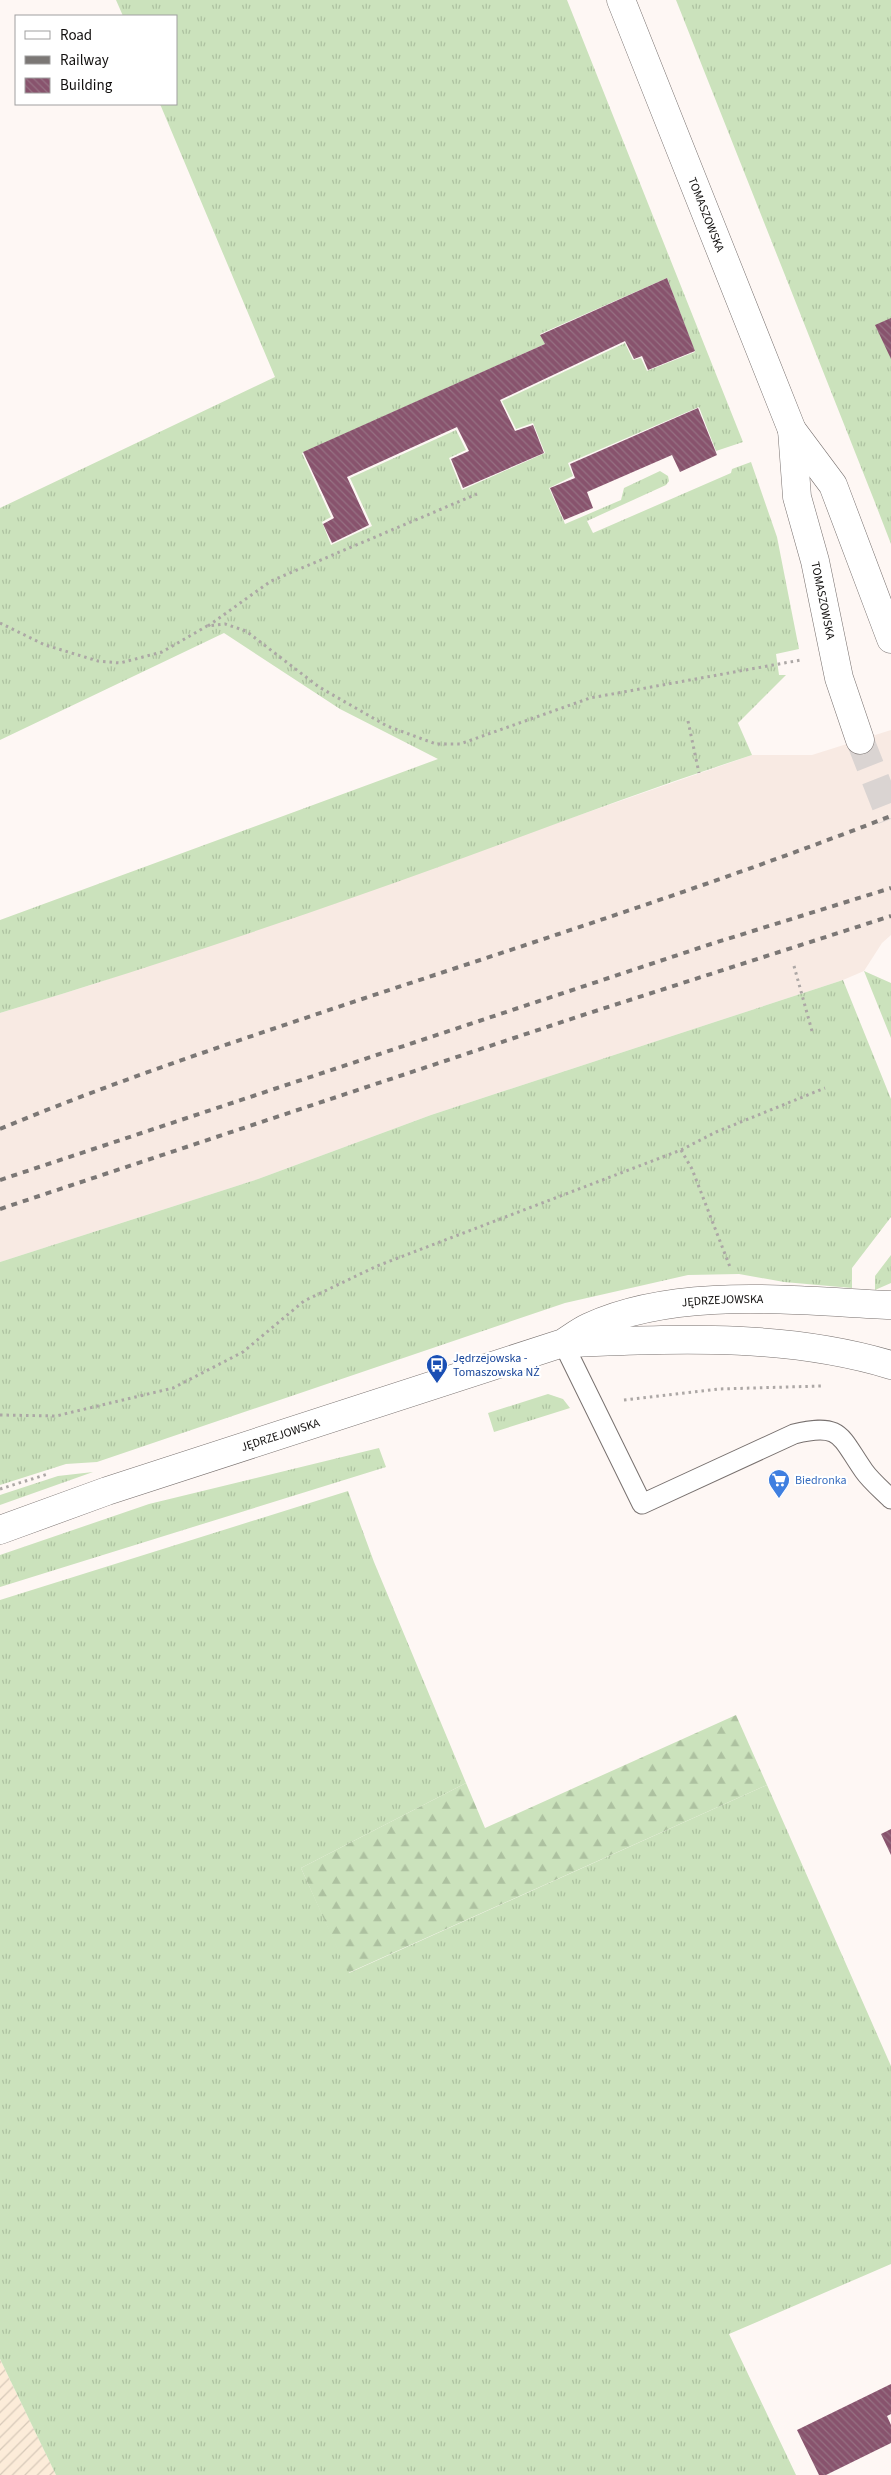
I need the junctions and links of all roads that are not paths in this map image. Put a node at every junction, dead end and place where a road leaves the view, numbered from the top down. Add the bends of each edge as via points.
1 (621, 0) edge
2 (792, 430) junction
3 (891, 638) edge
4 (860, 740) tunnel mouth
5 (891, 1305) edge
6 (563, 1343) junction
7 (891, 1365) edge
8 (891, 1499) edge
9 (0, 1530) edge

1 - 2 street, TOMASZOWSKA
2 - 3 street, TOMASZOWSKA via 833,485
2 - 4 street, TOMASZOWSKA via 797,497 815,561 833,654 849,714
5 - 6 street, JĘDRZEJOWSKA via 744,1299 678,1304 635,1312 588,1327
6 - 7 street, JĘDRZEJOWSKA via 676,1338 745,1340 828,1349
6 - 8 lane via 642,1504 794,1434 815,1429 834,1432 846,1442 864,1472
6 - 9 street, JĘDRZEJOWSKA via 107,1491

